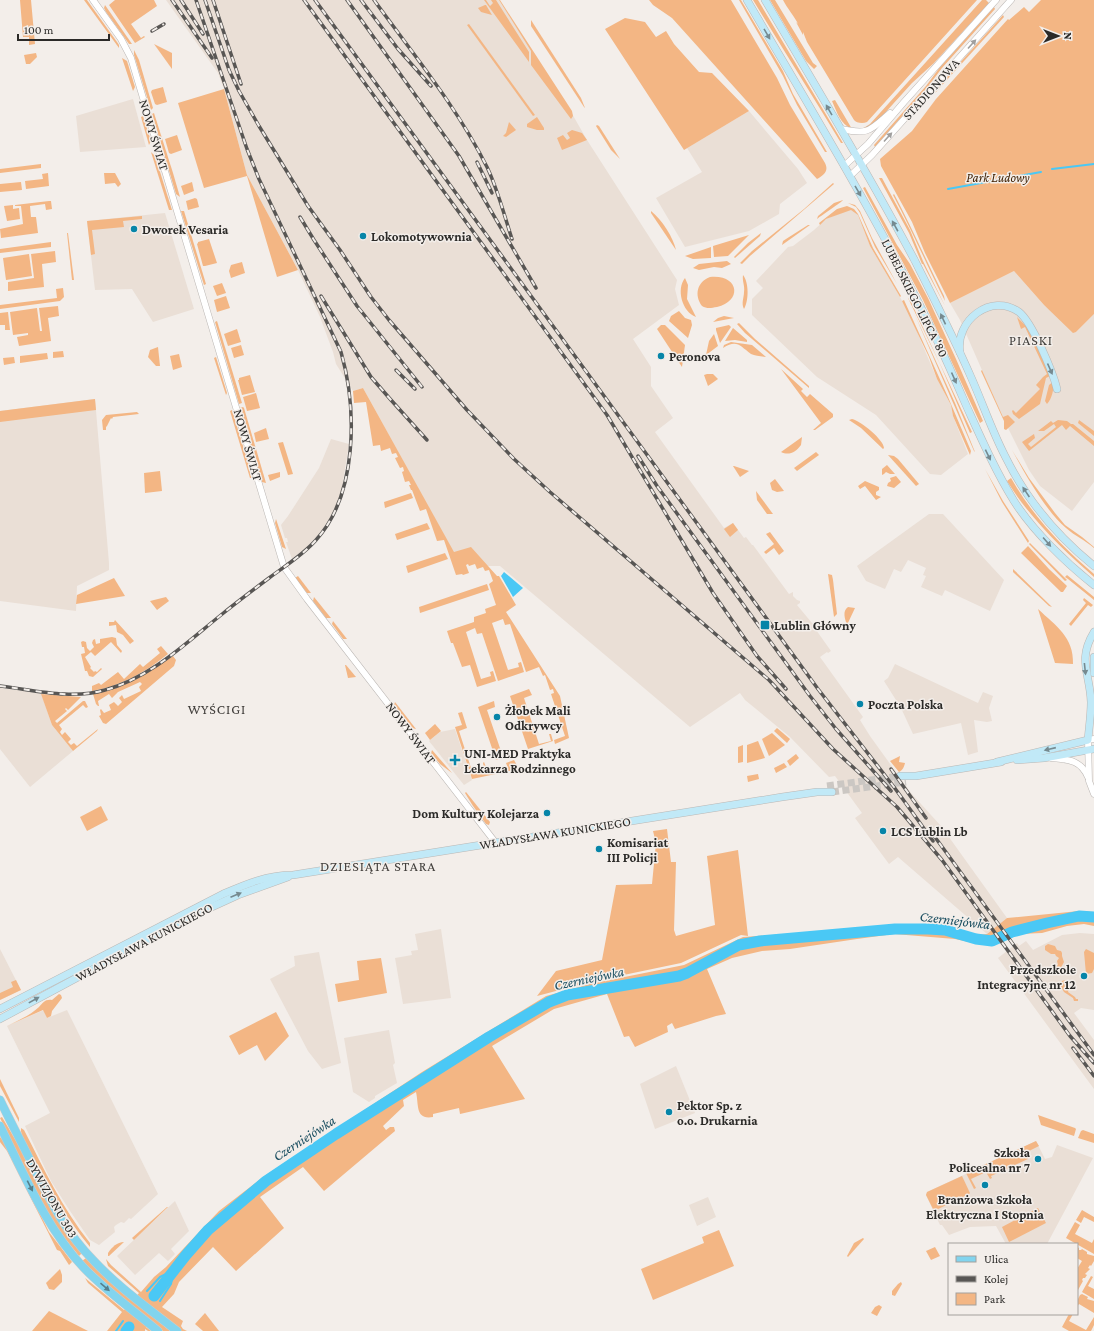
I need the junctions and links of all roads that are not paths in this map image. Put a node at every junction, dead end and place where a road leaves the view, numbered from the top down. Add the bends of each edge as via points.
1 (93, 0) edge
2 (747, 0) edge
3 (765, 0) edge
4 (996, 0) edge
5 (1011, 0) edge
6 (904, 102) junction
7 (841, 129) junction
8 (856, 156) junction
9 (861, 165) junction
10 (844, 166) junction
11 (850, 176) junction
12 (961, 354) junction
13 (1057, 389) dead end
14 (1094, 566) edge
15 (1094, 585) edge
16 (1094, 632) edge
17 (1094, 657) edge
18 (1094, 673) edge
19 (1091, 740) edge
20 (1091, 750) edge
21 (1044, 758) junction
22 (997, 762) junction
23 (900, 776) tunnel mouth
24 (916, 776) junction
25 (1089, 781) junction
26 (906, 782) tunnel mouth
27 (827, 786) tunnel mouth
28 (817, 792) junction
29 (832, 792) tunnel mouth
30 (1094, 794) edge
31 (495, 842) junction
32 (293, 875) junction
33 (0, 1009) edge
34 (0, 1019) edge
35 (0, 1100) edge
36 (0, 1126) edge
37 (158, 1331) edge
38 (177, 1331) edge

1 - 31 street, NOWY ŚWIAT via 121,39 131,58 284,567
2 -> 10 main road, LUBELSKIEGO LIPCA '80
7 -> 3 main road, LUBELSKIEGO LIPCA '80
4 - 6 street, STADIONOWA
9 -> 5 street, STADIONOWA
6 - 7 street, STADIONOWA via 870,130 861,132
6 - 8 street, STADIONOWA
7 - 8 main road, LUBELSKIEGO LIPCA '80
8 - 9 main road, LUBELSKIEGO LIPCA '80
8 - 10 street, STADIONOWA
9 - 11 street, STADIONOWA
12 -> 9 main road, LUBELSKIEGO LIPCA '80 via 914,260
10 - 11 main road, LUBELSKIEGO LIPCA '80
11 -> 15 main road, LUBELSKIEGO LIPCA '80 via 914,292 1003,483 1022,512 1049,545
12 -> 13 main road via 961,338 966,324 976,313 992,306 1019,312 1033,331
14 -> 12 main road, LUBELSKIEGO LIPCA '80 via 1050,524 1016,476 998,442
16 -> 19 main road via 1088,644 1084,665 1091,702
17 - 18 main road
19 - 20 street
19 -> 22 main road
20 - 21 main road
20 - 25 street
21 - 22 main road
21 - 25 street via 1076,763 1084,770
22 - 24 main road
23 - 24 main road
24 - 26 main road
25 - 30 street
27 - 28 main road, WŁADYSŁAWA KUNICKIEGO
28 - 29 main road, WŁADYSŁAWA KUNICKIEGO
28 - 31 main road, WŁADYSŁAWA KUNICKIEGO
31 - 32 main road, WŁADYSŁAWA KUNICKIEGO
32 - 33 main road, WŁADYSŁAWA KUNICKIEGO via 256,880 223,894
34 -> 32 main road, WŁADYSŁAWA KUNICKIEGO via 192,916 238,895
35 - 38 main road, DYWIZJONU 303 via 65,1225 92,1260 113,1280
36 -> 37 main road, DYWIZJONU 303 via 58,1235 84,1268

